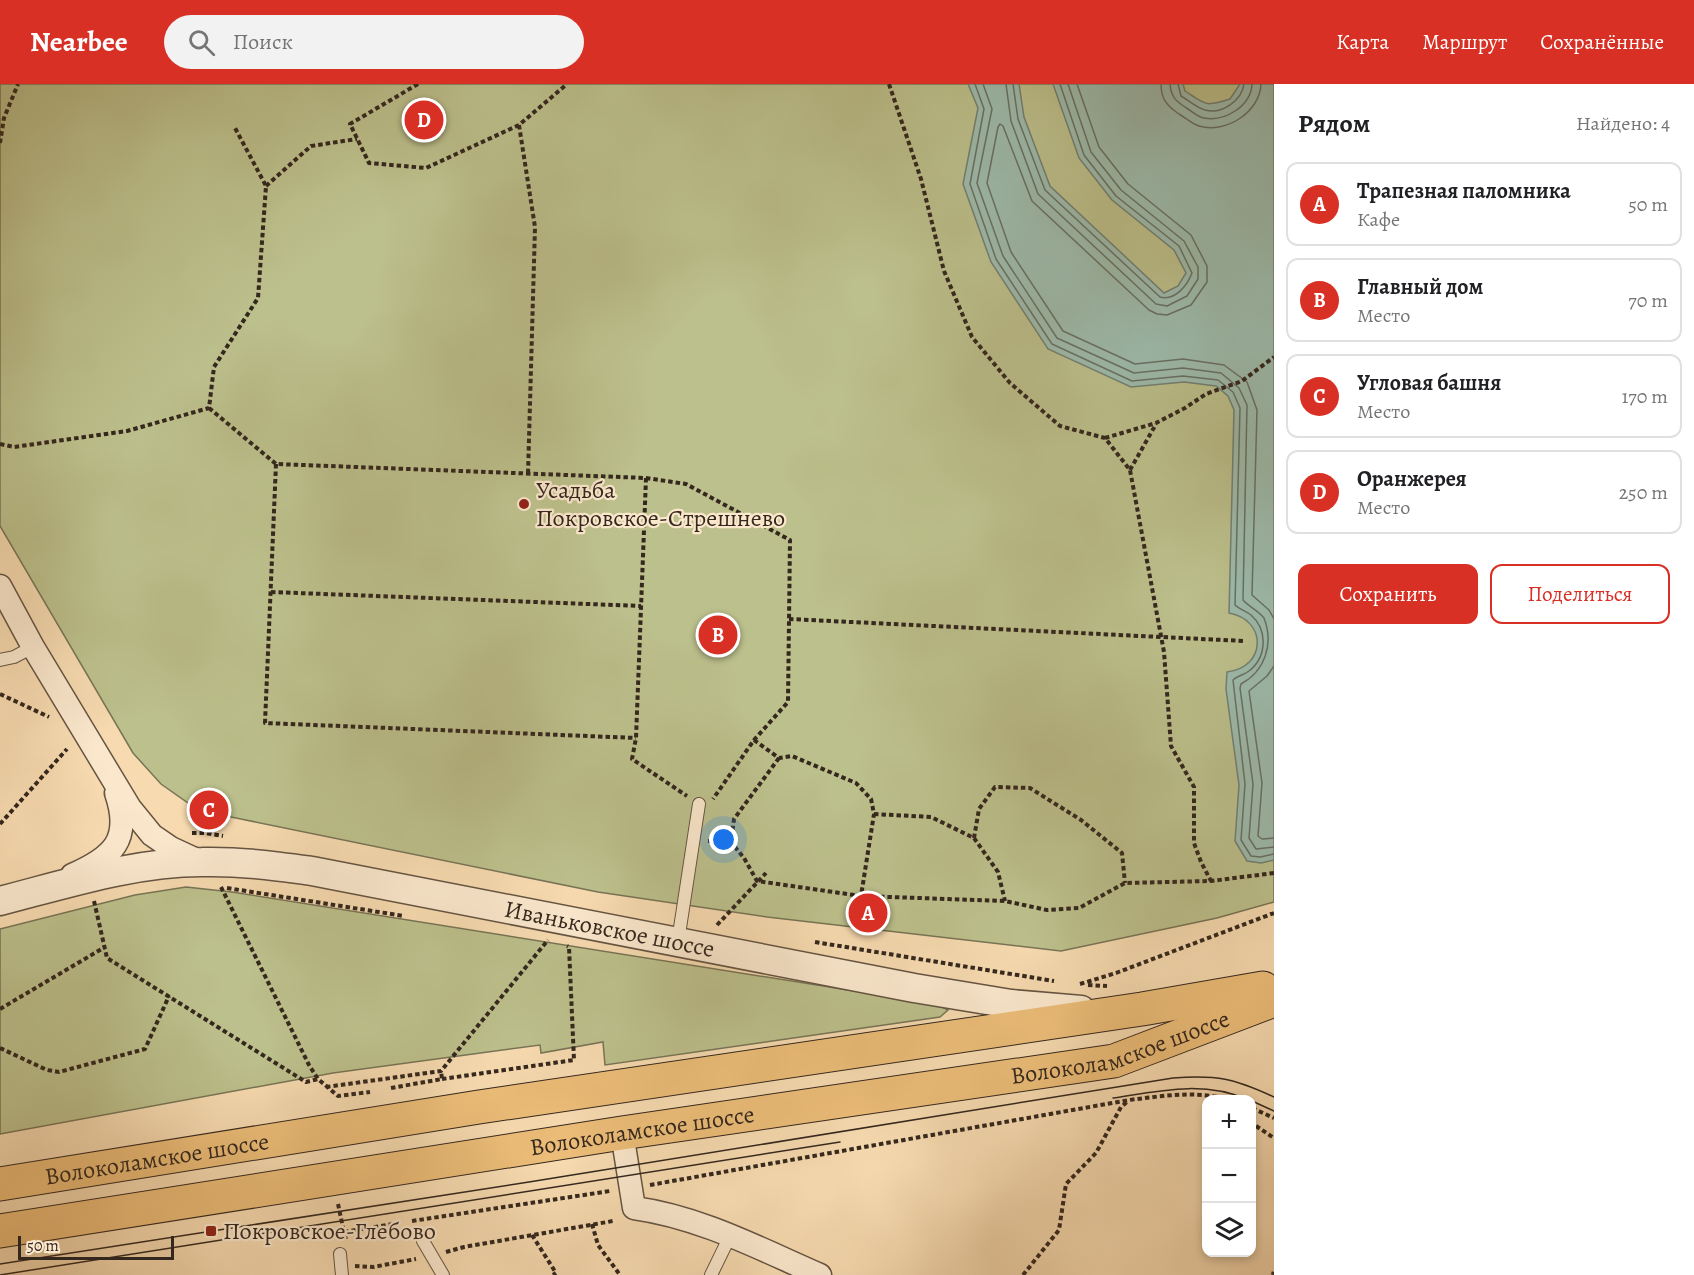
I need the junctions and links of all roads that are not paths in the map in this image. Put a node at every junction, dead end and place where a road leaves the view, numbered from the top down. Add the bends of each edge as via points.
1 (0, 586) edge
2 (33, 647) junction
3 (0, 660) edge
4 (111, 777) junction
5 (699, 804) road end
6 (201, 862) junction
7 (31, 893) junction
8 (0, 901) edge
9 (678, 941) junction
10 (1272, 994) edge
11 (1142, 1009) junction
12 (622, 1133) junction
13 (0, 1184) edge
14 (0, 1231) edge
15 (730, 1236) junction
16 (423, 1240) dead end
17 (340, 1254) dead end
18 (346, 1270) edge
19 (814, 1274) edge
20 (444, 1275) edge
21 (711, 1275) edge

1 - 2 street, Иваньковское шоссе
2 - 3 lane
2 - 4 street, Иваньковское шоссе
4 - 6 street, Иваньковское шоссе via 152,835
4 - 7 street, Иваньковское шоссе via 122,821 120,839 114,848 88,868
5 - 9 lane
6 - 7 street via 130,869
6 - 9 street, Иваньковское шоссе via 312,871
7 - 8 street
9 - 11 street, Иваньковское шоссе via 1011,1004 1100,1011
10 - 11 main road, Волоколамское шоссе
10 - 12 main road, Волоколамское шоссе via 1114,1061
11 - 13 main road, Волоколамское шоссе via 479,1107
12 - 14 main road, Волоколамское шоссе
12 - 15 street via 634,1208 660,1211
15 - 19 street
15 - 21 lane
16 - 20 lane
17 - 18 lane

